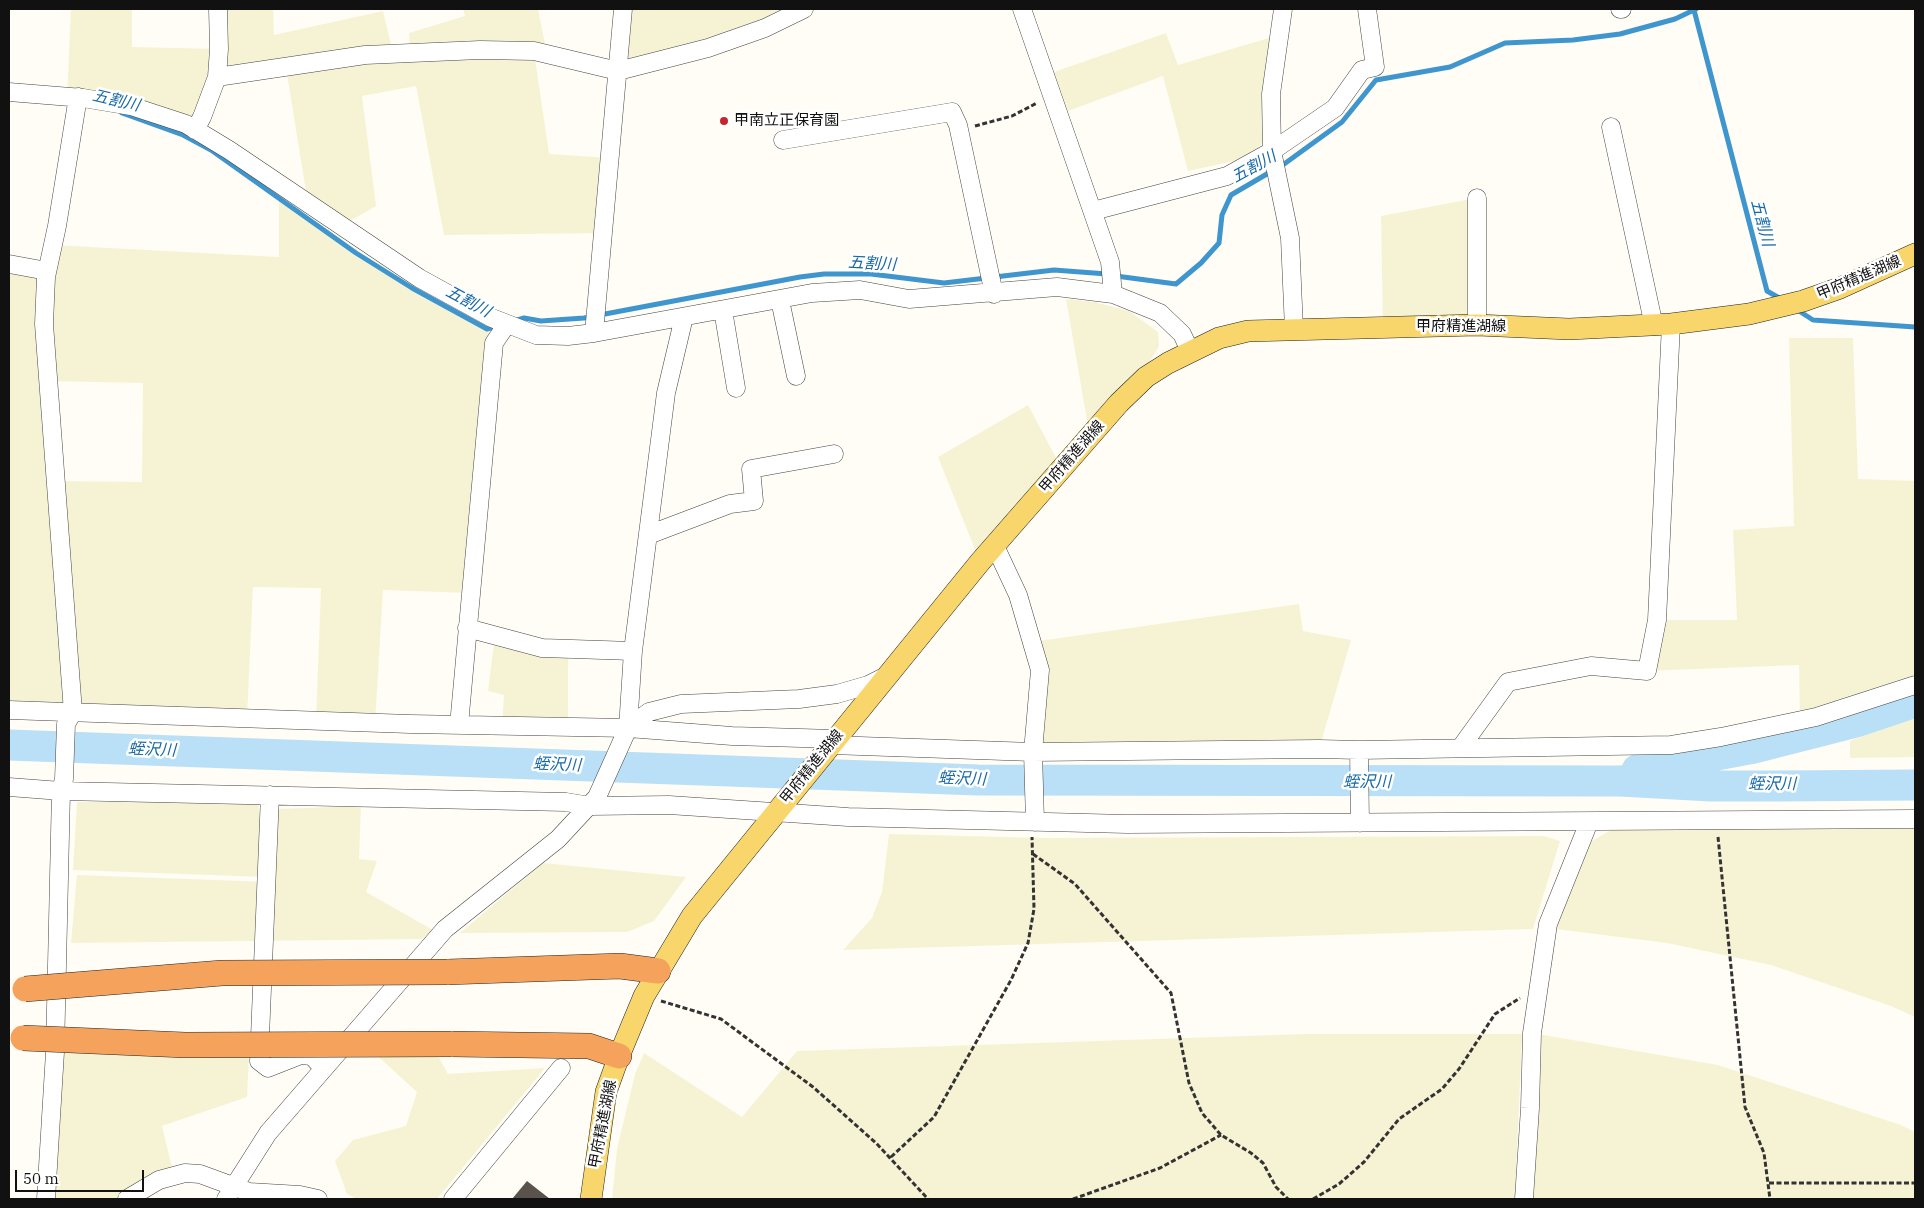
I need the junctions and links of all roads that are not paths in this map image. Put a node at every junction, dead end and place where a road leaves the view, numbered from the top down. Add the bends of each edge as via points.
1 (218, 9) edge
2 (624, 9) edge
3 (804, 9) edge
4 (1022, 9) edge
5 (1282, 9) edge
6 (1367, 9) edge
7 (618, 71) junction
8 (217, 77) junction
9 (9, 92) edge
10 (78, 97) junction
11 (1611, 128) dead end
12 (195, 130) junction
13 (783, 140) dead end
14 (1272, 151) junction
15 (1477, 198) dead end
16 (1093, 211) junction
17 (1915, 254) edge
18 (9, 264) edge
19 (47, 272) junction
20 (994, 294) junction
21 (1113, 294) junction
22 (780, 300) junction
23 (723, 310) junction
24 (684, 317) junction
25 (507, 324) junction
26 (1477, 325) junction
27 (1662, 325) junction
28 (1294, 329) junction
29 (594, 333) junction
30 (1190, 351) junction
31 (796, 376) dead end
32 (736, 388) dead end
33 (834, 454) dead end
34 (648, 535) junction
35 (995, 546) junction
36 (468, 628) junction
37 (633, 651) junction
38 (886, 676) junction
39 (1915, 685) edge
40 (9, 710) edge
41 (70, 718) junction
42 (459, 725) junction
43 (625, 733) junction
44 (831, 745) junction
45 (1462, 747) junction
46 (1033, 754) junction
47 (1359, 754) junction
48 (63, 785) junction
49 (9, 787) edge
50 (270, 795) junction
51 (594, 802) junction
52 (778, 809) junction
53 (1360, 816) junction
54 (1035, 817) junction
55 (1915, 819) edge
56 (1589, 822) junction
57 (658, 971) junction
58 (17, 990) edge
59 (16, 1037) edge
60 (619, 1056) junction
61 (324, 1068) junction
62 (561, 1068) dead end
63 (230, 1193) edge
64 (46, 1199) edge
65 (127, 1199) edge
66 (318, 1199) edge
67 (453, 1199) edge
68 (591, 1199) edge
69 (1524, 1199) edge

1 - 8 street
2 - 7 street
3 - 7 street via 765,28 708,48
4 - 16 street
5 - 14 street via 1271,94
6 - 14 street via 1375,67 1362,70 1335,108
7 - 8 street via 534,51 480,50 365,55
7 - 29 street
8 - 12 street
9 - 10 street
10 - 12 street via 131,106
10 - 19 street
11 - 27 street
12 - 25 street via 419,278
13 - 20 street via 952,112 959,130
14 - 16 street via 1227,176
14 - 28 street via 1290,238
15 - 26 street
16 - 21 street via 1110,262
17 - 27 main road, 甲府精進湖線 via 1803,301 1749,314
18 - 19 street
19 - 41 street via 44,324
20 - 21 street via 1057,288
20 - 22 street via 909,299 860,290
21 - 30 street via 1160,313 1182,334
22 - 23 street
22 - 31 street
23 - 24 street
23 - 32 street
24 - 29 street
24 - 34 street via 666,393
25 - 29 street via 536,335
25 - 36 street via 494,343
26 - 27 main road, 甲府精進湖線 via 1569,329
26 - 28 main road, 甲府精進湖線
27 - 45 street via 1657,620 1647,671 1591,666 1508,682
28 - 30 main road, 甲府精進湖線 via 1248,331 1219,338
30 - 35 main road, 甲府精進湖線 via 1146,377 1119,403
33 - 34 street via 751,470 754,501 730,504
34 - 37 street
35 - 38 main road, 甲府精進湖線
35 - 46 street via 1018,595 1040,670
36 - 37 street via 542,648
36 - 42 street
37 - 43 street
38 - 43 street via 837,694 799,699 681,704 649,712
38 - 44 main road, 甲府精進湖線
39 - 45 street via 1816,717 1672,745
40 - 41 street
41 - 42 street
41 - 48 street
42 - 43 street
43 - 44 street via 732,736
43 - 51 street
44 - 46 street
44 - 52 main road, 甲府精進湖線
45 - 47 street
46 - 47 street via 1309,749
46 - 54 street
47 - 53 street
48 - 49 street
48 - 50 street
48 - 64 street via 55,1052
50 - 51 street
50 - 61 street via 259,1061 268,1068 300,1055 312,1056
51 - 52 street
51 - 61 street via 558,839 445,929
52 - 54 street via 848,817
52 - 57 main road, 甲府精進湖線 via 692,916
53 - 54 street via 1127,824
53 - 56 street
55 - 56 street
56 - 69 street via 1548,924 1532,1033
57 - 58 highway, bridge via 620,966 447,972 222,973
57 - 60 main road, 甲府精進湖線
59 - 60 highway, bridge via 185,1045 589,1046
60 - 68 main road, 甲府精進湖線 via 606,1092
61 - 63 street via 268,1133
62 - 67 street
63 - 65 street via 200,1174 185,1173 159,1180
63 - 66 street via 300,1195

